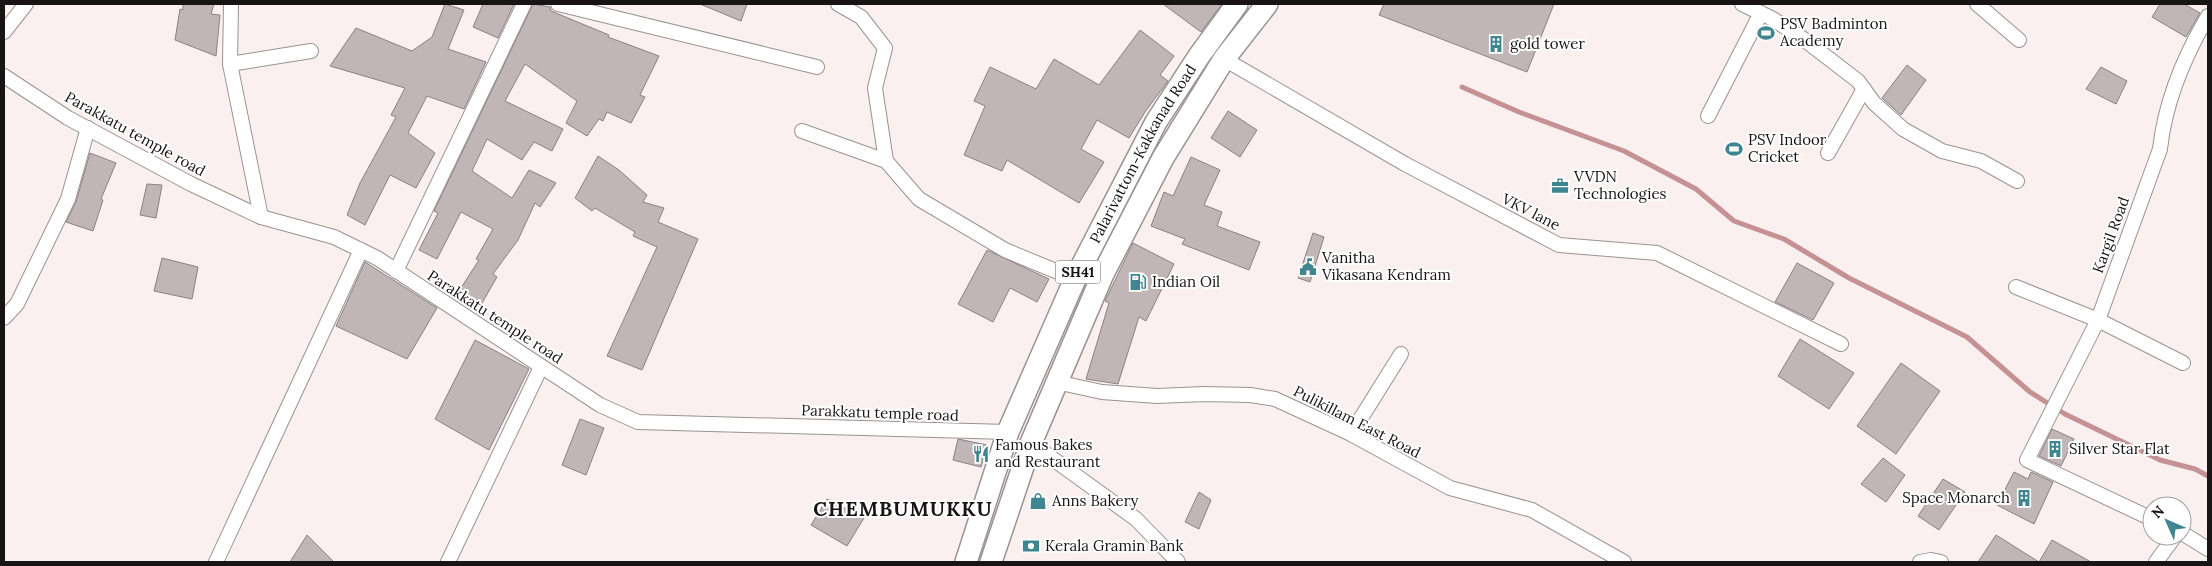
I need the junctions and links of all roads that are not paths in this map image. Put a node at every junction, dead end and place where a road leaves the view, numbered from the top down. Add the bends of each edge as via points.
1 (26, 4) edge
2 (231, 4) edge
3 (524, 4) edge
4 (558, 4) edge
5 (838, 4) edge
6 (1237, 4) edge
7 (1267, 4) edge
8 (1742, 4) edge
9 (1977, 4) edge
10 (1761, 14) junction
11 (2208, 16) edge
12 (4, 32) edge
13 (2019, 40) dead end
14 (310, 51) dead end
15 (1224, 59) junction
16 (230, 64) junction
17 (817, 67) dead end
18 (4, 76) edge
19 (1864, 89) junction
20 (1708, 116) dead end
21 (88, 128) junction
22 (802, 131) dead end
23 (1828, 153) dead end
24 (886, 161) junction
25 (2017, 181) dead end
26 (261, 217) junction
27 (1090, 248) junction
28 (361, 250) junction
29 (1112, 257) junction
30 (396, 271) junction
31 (1075, 279) junction
32 (2016, 287) dead end
33 (4, 318) edge
34 (2098, 320) junction
35 (1841, 344) dead end
36 (1401, 354) dead end
37 (2183, 363) dead end
38 (541, 366) junction
39 (1056, 382) junction
40 (1008, 432) junction
41 (1351, 434) junction
42 (1030, 443) junction
43 (2142, 514) edge
44 (2192, 539) edge
45 (2168, 546) edge
46 (2208, 549) edge
47 (216, 562) edge
48 (448, 562) edge
49 (966, 562) edge
50 (991, 562) edge
51 (1178, 562) edge
52 (1624, 562) edge
53 (1920, 562) edge
54 (1941, 562) edge
55 (2156, 562) edge

1 - 12 street
2 - 16 street
3 - 30 street
4 - 17 street
5 - 24 street via 861,17 885,48 875,88
6 - 27 main road, Palarivattom-Kakkanad Road / SH41 via 1156,122
7 - 15 main road
8 - 10 street
9 - 13 street
10 - 19 street via 1802,38
10 - 20 street
11 - 34 street, Kargil Road via 2176,87 2162,130 2160,150
14 - 16 street
15 - 29 main road via 1163,158
15 - 35 street, VKV lane via 1405,164 1559,244 1657,253
16 - 26 street
18 - 21 street, Parakkatu temple road
19 - 23 street
19 - 25 street via 1874,103 1903,129 1942,151 1981,161
21 - 26 street, Parakkatu temple road via 191,184
21 - 33 street via 68,199 17,304
22 - 24 street
24 - 31 street via 919,199 1005,250
26 - 28 street, Parakkatu temple road via 334,237
27 - 29 main road
27 - 31 main road, Palarivattom-Kakkanad Road / SH41
28 - 30 street, Parakkatu temple road
28 - 47 street
29 - 39 main road
30 - 38 street, Parakkatu temple road
31 - 40 main road, Palarivattom-Kakkanad Road / SH41
32 - 34 street
34 - 37 street
34 - 43 street, Kargil Road via 2027,460
36 - 41 street
38 - 40 street, Parakkatu temple road via 600,405 638,422
38 - 48 street
39 - 41 street, Pulikillam East Road via 1102,392 1157,396 1264,396
39 - 42 main road
40 - 49 main road, Palarivattom-Kakkanad Road / SH41
41 - 52 street, Pulikillam East Road via 1450,488 1532,510
42 - 50 main road
42 - 51 street via 1136,519
44 - 46 street
45 - 55 street
53 - 54 street

